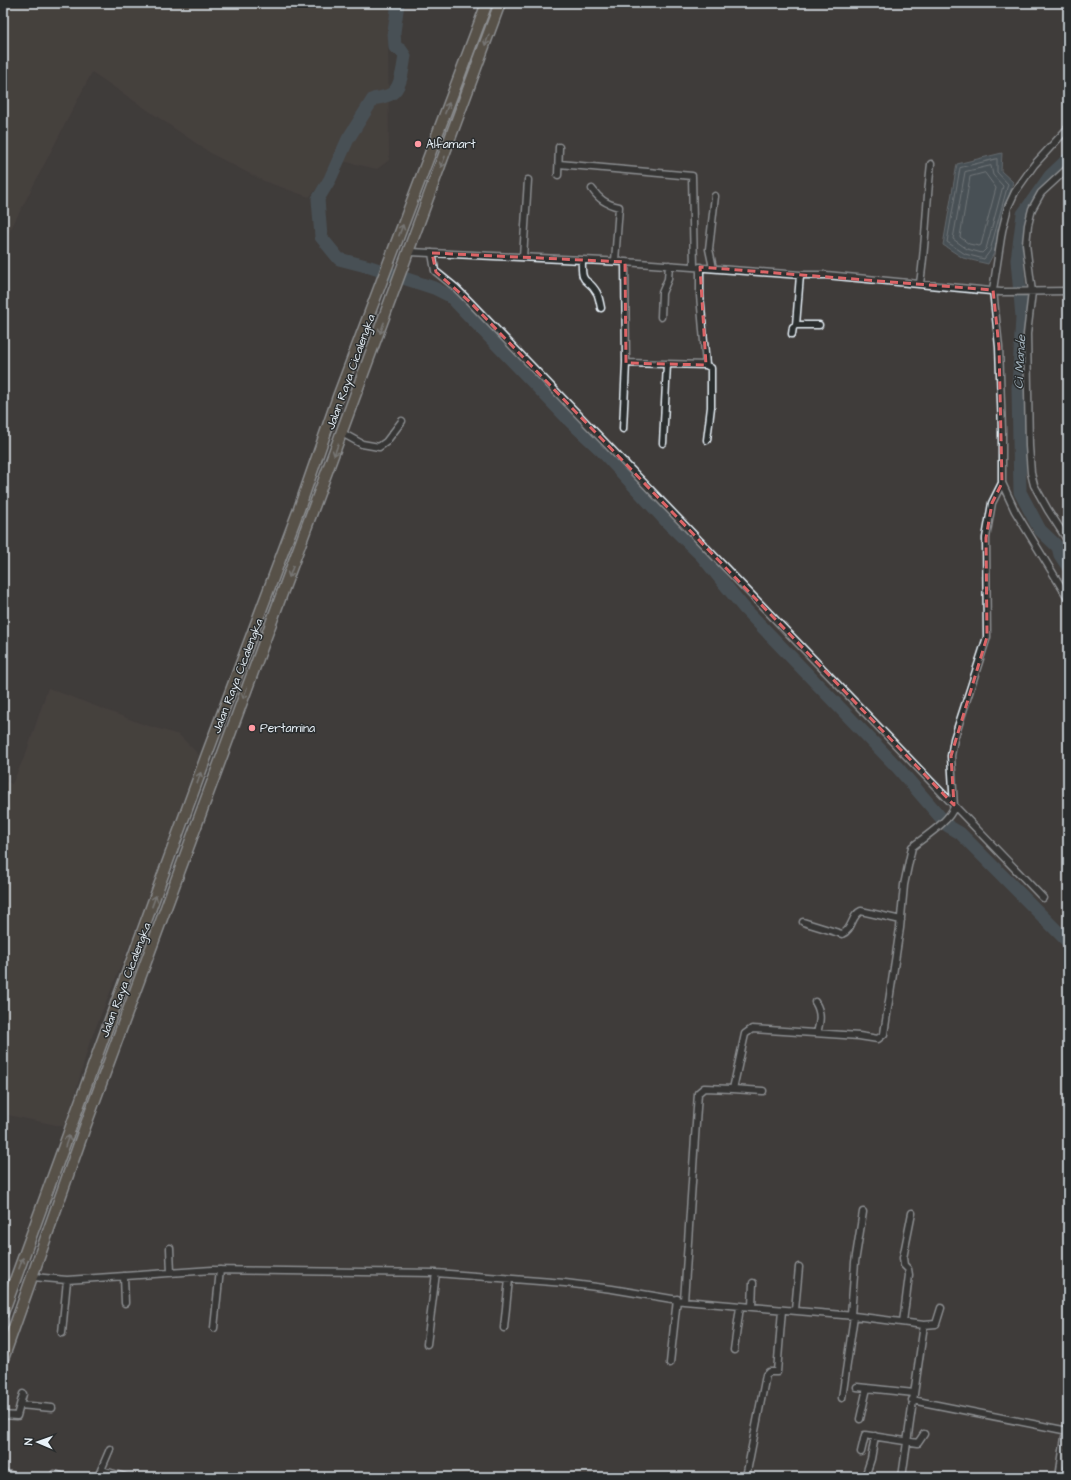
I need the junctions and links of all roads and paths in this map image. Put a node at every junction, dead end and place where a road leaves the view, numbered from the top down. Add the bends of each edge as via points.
1 (487, 3) edge
2 (500, 3) edge
3 (1068, 128) edge
4 (559, 147) dead end
5 (559, 164) junction
6 (931, 164) dead end
7 (1068, 168) edge
8 (558, 175) dead end
9 (528, 180) dead end
10 (592, 189) dead end
11 (715, 196) dead end
12 (410, 252) junction
13 (432, 252) junction
14 (523, 257) junction
15 (582, 260) junction
16 (615, 261) junction
17 (625, 262) junction
18 (670, 265) junction
19 (697, 267) junction
20 (713, 268) junction
21 (800, 275) junction
22 (920, 283) junction
23 (994, 290) junction
24 (1068, 291) edge
25 (1031, 292) junction
26 (601, 308) dead end
27 (661, 317) dead end
28 (796, 325) junction
29 (819, 325) dead end
30 (792, 334) dead end
31 (626, 363) junction
32 (667, 364) junction
33 (706, 365) junction
34 (402, 421) dead end
35 (623, 429) dead end
36 (342, 433) junction
37 (707, 440) dead end
38 (663, 443) dead end
39 (1002, 483) junction
40 (1068, 541) edge
41 (1068, 598) edge
42 (954, 805) junction
43 (1043, 898) dead end
44 (901, 920) junction
45 (803, 922) dead end
46 (815, 1002) dead end
47 (816, 1033) junction
48 (733, 1089) junction
49 (763, 1091) dead end
50 (863, 1212) dead end
51 (912, 1213) dead end
52 (170, 1248) dead end
53 (799, 1267) dead end
54 (220, 1270) junction
55 (171, 1273) junction
56 (436, 1273) junction
57 (124, 1276) junction
58 (33, 1277) junction
59 (509, 1279) junction
60 (67, 1280) junction
61 (753, 1283) dead end
62 (677, 1299) junction
63 (684, 1301) junction
64 (125, 1303) dead end
65 (740, 1307) junction
66 (752, 1307) junction
67 (941, 1308) dead end
68 (782, 1310) junction
69 (795, 1310) junction
70 (3, 1313) edge
71 (852, 1316) junction
72 (903, 1322) junction
73 (924, 1325) junction
74 (214, 1328) dead end
75 (504, 1328) dead end
76 (62, 1333) dead end
77 (427, 1344) dead end
78 (734, 1350) dead end
79 (3, 1359) edge
80 (670, 1363) dead end
81 (857, 1387) dead end
82 (866, 1388) junction
83 (23, 1394) dead end
84 (913, 1397) junction
85 (842, 1398) dead end
86 (20, 1405) junction
87 (52, 1408) dead end
88 (3, 1415) edge
89 (860, 1419) dead end
90 (1067, 1431) edge
91 (924, 1434) dead end
92 (875, 1436) junction
93 (906, 1442) junction
94 (110, 1449) dead end
95 (861, 1452) dead end
96 (101, 1470) junction
97 (3, 1473) edge
98 (11, 1475) dead end
99 (52, 1477) edge
100 (65, 1477) edge
101 (98, 1477) edge
102 (125, 1477) edge
103 (746, 1477) edge
104 (865, 1477) edge
105 (902, 1477) edge
106 (1060, 1477) edge

70 -> 1 highway, Jalan Raya Cicalengka
2 -> 12 highway, Jalan Raya Cicalengka
3 - 23 street via 1034,165 1008,207
4 - 5 street
5 - 8 street
5 - 19 street via 692,176
6 - 22 street
7 - 25 street via 1041,193 1032,209 1026,244
9 - 14 street
10 - 16 street via 606,203 619,207
11 - 20 street via 709,249
12 - 13 street
12 -> 36 highway, Jalan Raya Cicalengka
13 - 14 street
13 - 42 street via 435,271 456,288
14 - 15 street
15 - 16 street
15 - 26 street via 582,275 597,293
16 - 17 street
17 - 18 street
17 - 31 street
18 - 19 street
18 - 27 street via 662,293
19 - 20 street
19 - 33 street
20 - 21 street
21 - 22 street
21 - 28 street
22 - 23 street
23 - 25 street
23 - 39 street via 999,347
24 - 25 street
25 - 40 street via 1026,334 1031,473 1034,485
28 - 29 street
28 - 30 street
31 - 32 street
31 - 35 street
32 - 33 street
32 - 38 street
33 - 37 street via 712,370
34 - 36 street via 379,447 362,444
36 -> 58 highway, Jalan Raya Cicalengka via 86,1126
39 - 41 street via 1015,511
39 - 42 street via 992,503 986,538 987,637 954,739 951,756
42 - 43 street
42 - 44 street via 952,812 930,835 912,847 904,885
44 - 45 street via 861,911 842,934
44 - 47 street via 884,1034 881,1038
46 - 47 street via 820,1019
47 - 48 street via 757,1029 749,1031 745,1034
48 - 49 street
48 - 63 street via 704,1088 698,1093
50 - 71 street via 855,1262
51 - 72 street via 903,1258 909,1275
52 - 55 street
53 - 69 street
54 - 55 street
54 - 56 street
54 - 74 street
55 - 57 street
56 - 59 street
56 - 77 street
57 - 60 street
57 - 64 street
58 - 60 street
58 - 79 highway, Jalan Raya Cicalengka
59 - 62 street via 612,1289
59 - 75 street
60 - 76 street
61 - 66 street
62 - 63 street
62 - 80 street
63 - 65 street
65 - 66 street
65 - 78 street
66 - 68 street
67 - 73 street via 936,1324
68 - 69 street
68 - 103 street via 776,1372 766,1374
69 - 71 street
71 - 72 street
71 - 85 street
72 - 73 street
73 - 84 street
81 - 82 street
82 - 84 street
82 - 89 street
83 - 86 street
84 - 90 street
84 - 93 street
86 - 87 street
86 - 88 street via 17,1416
90 - 106 street
91 - 93 street via 920,1443
92 - 93 street
92 - 95 street via 864,1436
92 - 104 street via 872,1458
93 - 105 street
94 - 96 street
96 - 101 street
96 - 102 street
97 - 98 street
99 - 100 street via 54,1474

